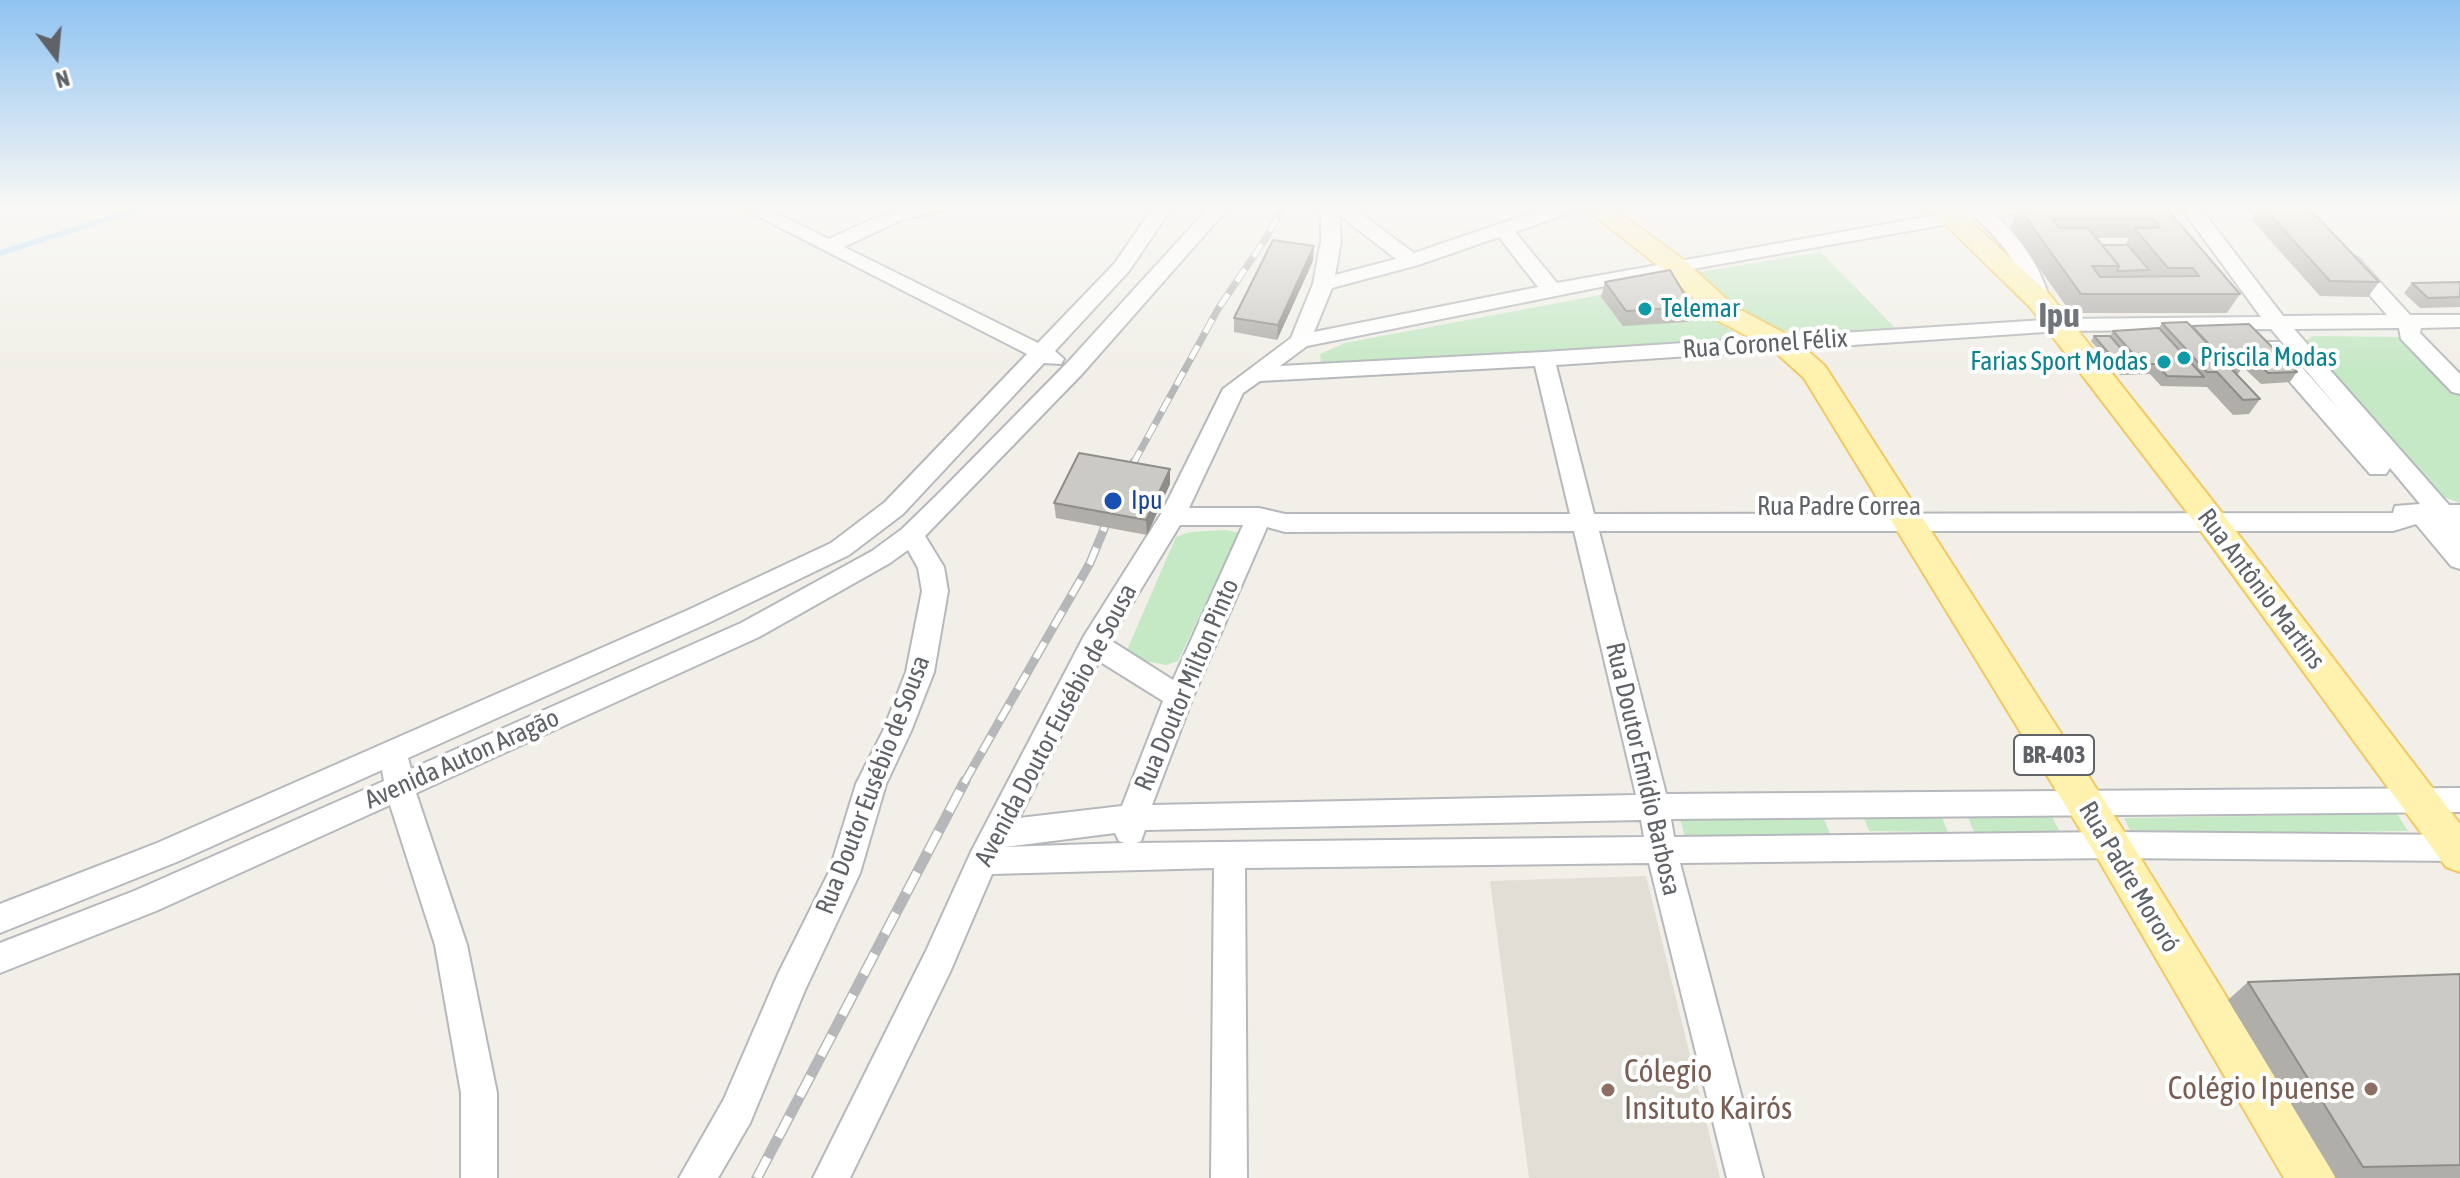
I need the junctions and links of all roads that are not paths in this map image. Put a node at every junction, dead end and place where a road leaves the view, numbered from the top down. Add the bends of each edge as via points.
1 (856, 261) edge
2 (1126, 261) edge
3 (1171, 261) edge
4 (1326, 261) edge
5 (1411, 261) edge
6 (1528, 261) edge
7 (1668, 261) edge
8 (1700, 261) edge
9 (1997, 261) edge
10 (2024, 261) edge
11 (2231, 261) edge
12 (2349, 261) edge
13 (1675, 266) junction
14 (1323, 284) junction
15 (1551, 290) junction
16 (2050, 313) junction
17 (2460, 321) edge
18 (2251, 323) junction
19 (2277, 323) junction
20 (2408, 328) junction
21 (1300, 341) junction
22 (1782, 343) junction
23 (1040, 353) junction
24 (1544, 359) junction
25 (1075, 368) junction
26 (2460, 370) edge
27 (1253, 374) junction
28 (2460, 387) edge
29 (1906, 514) junction
30 (2440, 514) edge
31 (1582, 515) junction
32 (1173, 516) junction
33 (2206, 516) junction
34 (1259, 517) junction
35 (2460, 534) edge
36 (911, 535) junction
37 (2460, 560) edge
38 (1094, 643) junction
39 (1179, 697) junction
40 (392, 750) junction
41 (400, 788) junction
42 (2419, 800) junction
43 (2460, 800) edge
44 (2083, 801) junction
45 (1654, 807) junction
46 (1132, 818) junction
47 (999, 833) junction
48 (2111, 845) junction
49 (1661, 850) junction
50 (2458, 850) edge
51 (1128, 856) junction
52 (1230, 856) junction
53 (982, 861) junction
54 (0, 919) edge
55 (0, 958) edge
56 (479, 1178) edge
57 (697, 1178) edge
58 (831, 1178) edge
59 (1229, 1178) edge
60 (1745, 1178) edge
61 (2311, 1178) edge

1 - 23 street
2 - 23 street, Avenida Auton Aragão
3 - 25 street
4 - 14 street
5 - 14 street
6 - 15 street
7 - 13 main road, BR-403
8 - 13 street
9 - 16 main road, Rua Antônio Martins
10 - 16 street
11 - 19 street
12 - 20 street
13 - 15 street
13 - 22 main road, BR-403 via 1725,313
14 - 21 street
15 - 21 street
16 - 18 street, Rua Coronel Félix
16 - 22 street, Rua Coronel Félix
16 - 33 main road, Rua Antônio Martins
17 - 20 street, Rua Coronel Félix
18 - 19 street, Rua Coronel Félix
18 - 30 street
19 - 20 street, Rua Coronel Félix
19 - 30 street
20 - 26 street via 2429,338
20 - 28 street
21 - 27 street, Avenida Doutor Eusébio de Sousa
22 - 24 street, Rua Coronel Félix
22 - 29 main road, Rua Padre Mororó / BR-403 via 1815,372
23 - 25 street
23 - 40 street, Avenida Auton Aragão via 894,508 840,549
24 - 27 street, Rua Coronel Félix
24 - 31 street, Rua Doutor Emídio Barbosa
25 - 36 street
27 - 32 street, Avenida Doutor Eusébio de Sousa via 1234,389
29 - 31 street, Rua Padre Correa
29 - 33 street, Rua Padre Correa
29 - 44 main road, Rua Padre Mororó / BR-403
30 - 33 street, Rua Padre Correa via 2393,522
30 - 35 street
30 - 37 street
31 - 34 street, Rua Padre Correa via 1285,523
31 - 45 street, Rua Doutor Emídio Barbosa
32 - 34 street, Rua Padre Correa
32 - 38 street, Avenida Doutor Eusébio de Sousa
33 - 42 main road, Rua Antônio Martins
34 - 39 street, Rua Doutor Milton Pinto
36 - 41 street, Avenida Auton Aragão via 837,584 750,630
36 - 57 street, Rua Doutor Eusébio de Sousa via 931,567 935,591 920,672 871,784 844,873 737,1111
38 - 39 street
38 - 47 street, Avenida Doutor Eusébio de Sousa
39 - 46 street, Rua Doutor Milton Pinto
40 - 41 street
40 - 54 street, Avenida Auton Aragão via 168,852
41 - 55 street, Avenida Auton Aragão via 145,901
41 - 56 street via 451,945 479,1093
42 - 43 street
42 - 44 street
42 - 50 main road, Rua Antônio Martins
44 - 45 street
44 - 48 main road, Rua Padre Mororó / BR-403
45 - 46 street
45 - 49 street, Rua Doutor Emídio Barbosa
46 - 47 street
46 - 51 street, Rua Doutor Milton Pinto
47 - 53 street, Avenida Doutor Eusébio de Sousa
48 - 49 street
48 - 50 street
48 - 61 main road, Rua Padre Mororó / BR-403
49 - 52 street
49 - 60 street, Rua Doutor Emídio Barbosa
51 - 52 street
51 - 53 street
52 - 59 street
53 - 58 street, Avenida Doutor Eusébio de Sousa

